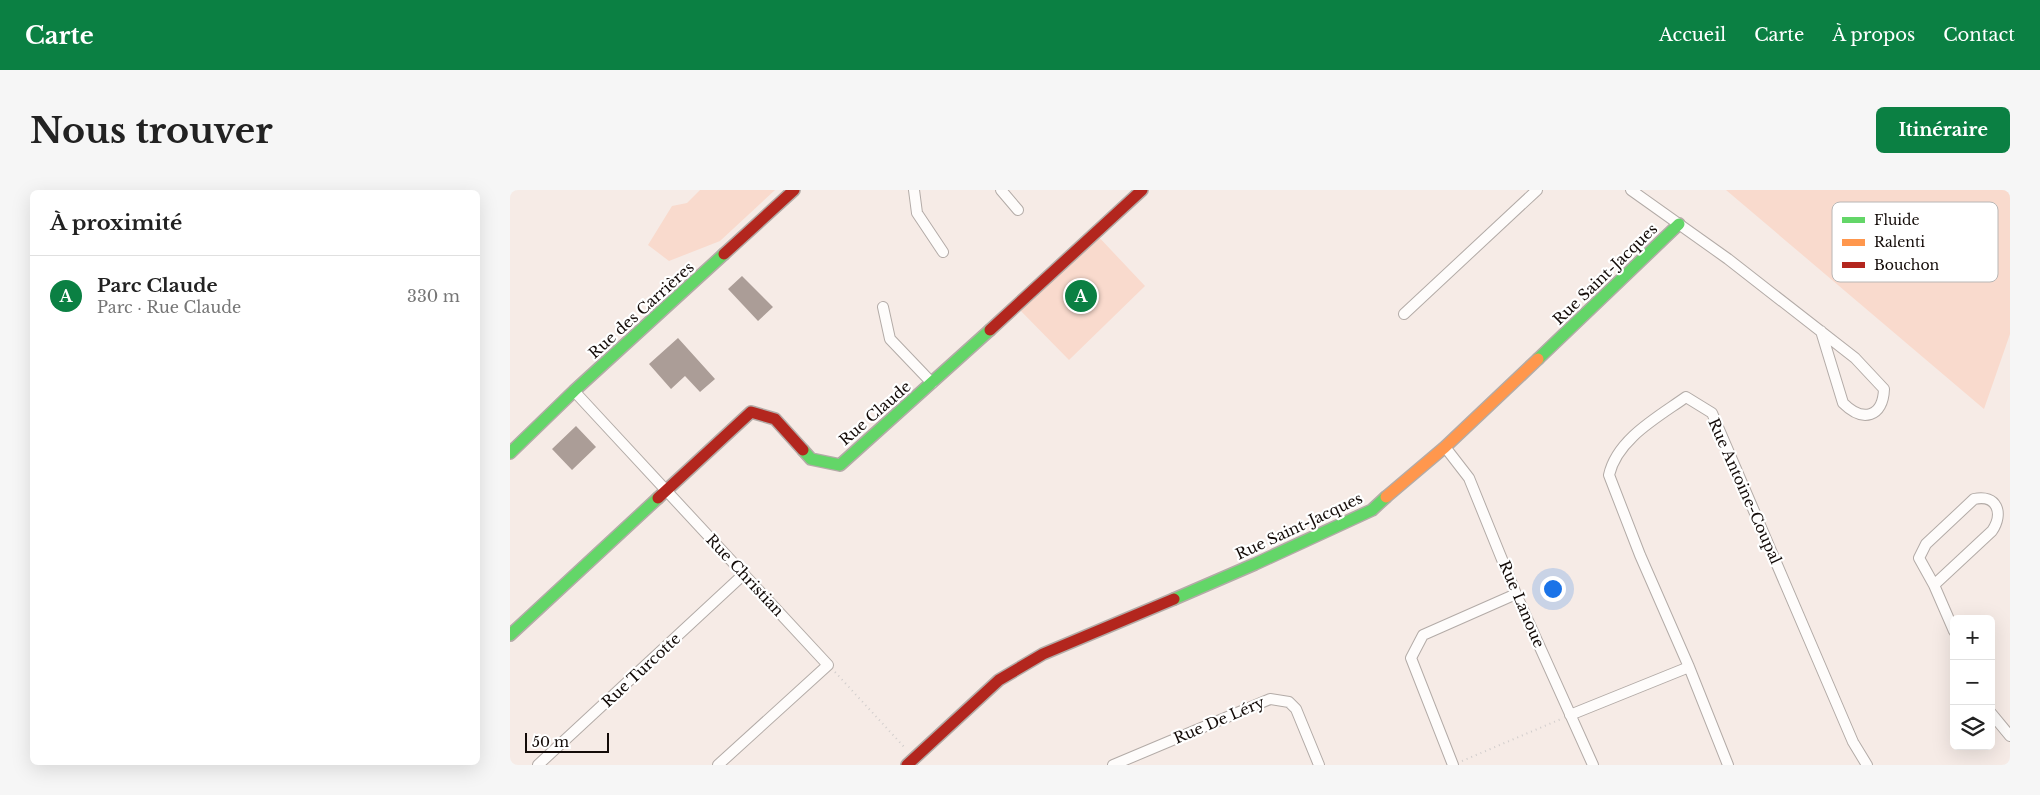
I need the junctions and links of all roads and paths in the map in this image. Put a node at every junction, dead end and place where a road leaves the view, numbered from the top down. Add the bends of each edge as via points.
1 (794, 190) edge
2 (914, 190) edge
3 (1001, 190) edge
4 (1142, 190) edge
5 (1537, 190) edge
6 (1632, 190) edge
7 (1018, 210) dead end
8 (1679, 224) junction
9 (943, 252) dead end
10 (883, 307) dead end
11 (1404, 314) dead end
12 (1821, 331) junction
13 (932, 383) junction
14 (574, 391) junction
15 (1445, 447) junction
16 (510, 454) edge
17 (666, 490) junction
18 (744, 574) junction
19 (1934, 585) junction
20 (1516, 594) junction
21 (1950, 622) edge
22 (510, 635) edge
23 (828, 665) junction
24 (1689, 667) junction
25 (1570, 715) junction
26 (1995, 718) edge
27 (2010, 736) edge
28 (914, 763) edge
29 (538, 765) edge
30 (718, 765) edge
31 (1113, 765) edge
32 (1319, 765) edge
33 (1453, 765) edge
34 (1592, 765) edge
35 (1728, 765) edge
36 (1867, 765) edge

1 - 14 street, Rue des Carrières
2 - 9 street via 917,213
3 - 7 street
4 - 13 street, Rue Claude
5 - 11 street
6 - 8 street
8 - 12 street
8 - 15 street, Rue Saint-Jacques
10 - 13 street via 890,339
12 - 12 street via 1855,358 1884,389 1883,399 1868,416 1860,416 1843,403
13 - 17 street, Rue Claude via 840,465 812,459 774,418 751,412
14 - 16 street, Rue des Carrières
14 - 17 street, Rue Christian
15 - 20 street, Rue Lanoue via 1469,478
15 - 28 street, Rue Saint-Jacques via 1372,510 1255,564 1043,654 999,680
17 - 18 street, Rue Christian
17 - 22 street, Rue Claude
18 - 23 street, Rue Christian
18 - 29 street, Rue Turcotte
19 - 19 street via 1992,532 2000,516 1992,502 1974,499 1926,544 1919,558
19 - 21 street
20 - 25 street, Rue Lanoue
20 - 33 street via 1423,635 1411,658
23 - 28 path
23 - 30 street
24 - 25 street
24 - 35 street, Rue Antoine-Coupal
24 - 36 street, Rue Antoine-Coupal via 1609,475 1618,454 1639,432 1686,397 1712,413 1854,742
25 - 33 path
25 - 34 street, Rue Lanoue
26 - 27 street
31 - 32 street, Rue De Léry via 1270,699 1289,702 1296,710

